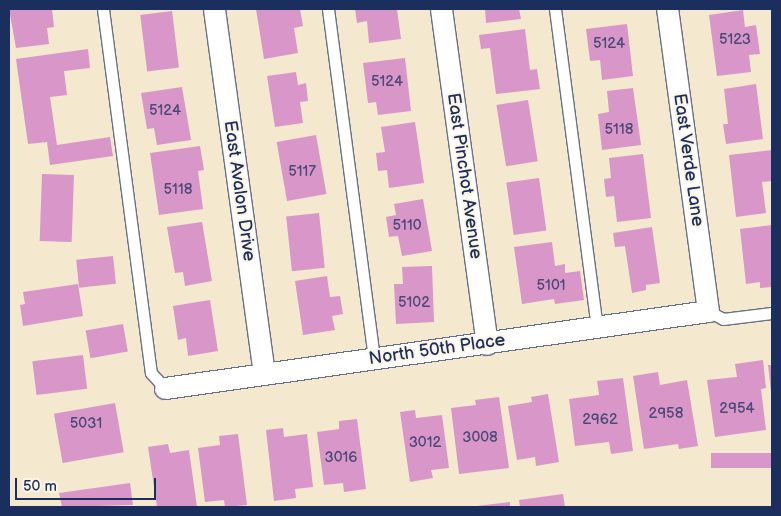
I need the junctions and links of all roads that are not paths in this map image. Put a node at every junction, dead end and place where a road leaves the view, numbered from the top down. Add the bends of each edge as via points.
1 (103, 9) edge
2 (214, 9) edge
3 (328, 9) edge
4 (441, 9) edge
5 (554, 9) edge
6 (667, 9) edge
7 (708, 311) junction
8 (772, 313) edge
9 (597, 327) junction
10 (487, 344) junction
11 (374, 358) junction
12 (264, 374) junction
13 (166, 388) joint

1 - 13 lane via 151,373
2 - 12 street, East Avalon Drive
3 - 11 lane
4 - 10 street, East Pinchot Avenue
5 - 9 lane
6 - 7 street, East Verde Lane
7 - 8 lane via 723,319
7 - 9 street, North 50th Place
9 - 10 street, North 50th Place
10 - 11 street, North 50th Place
11 - 12 street, North 50th Place
12 - 13 street, North 50th Place

